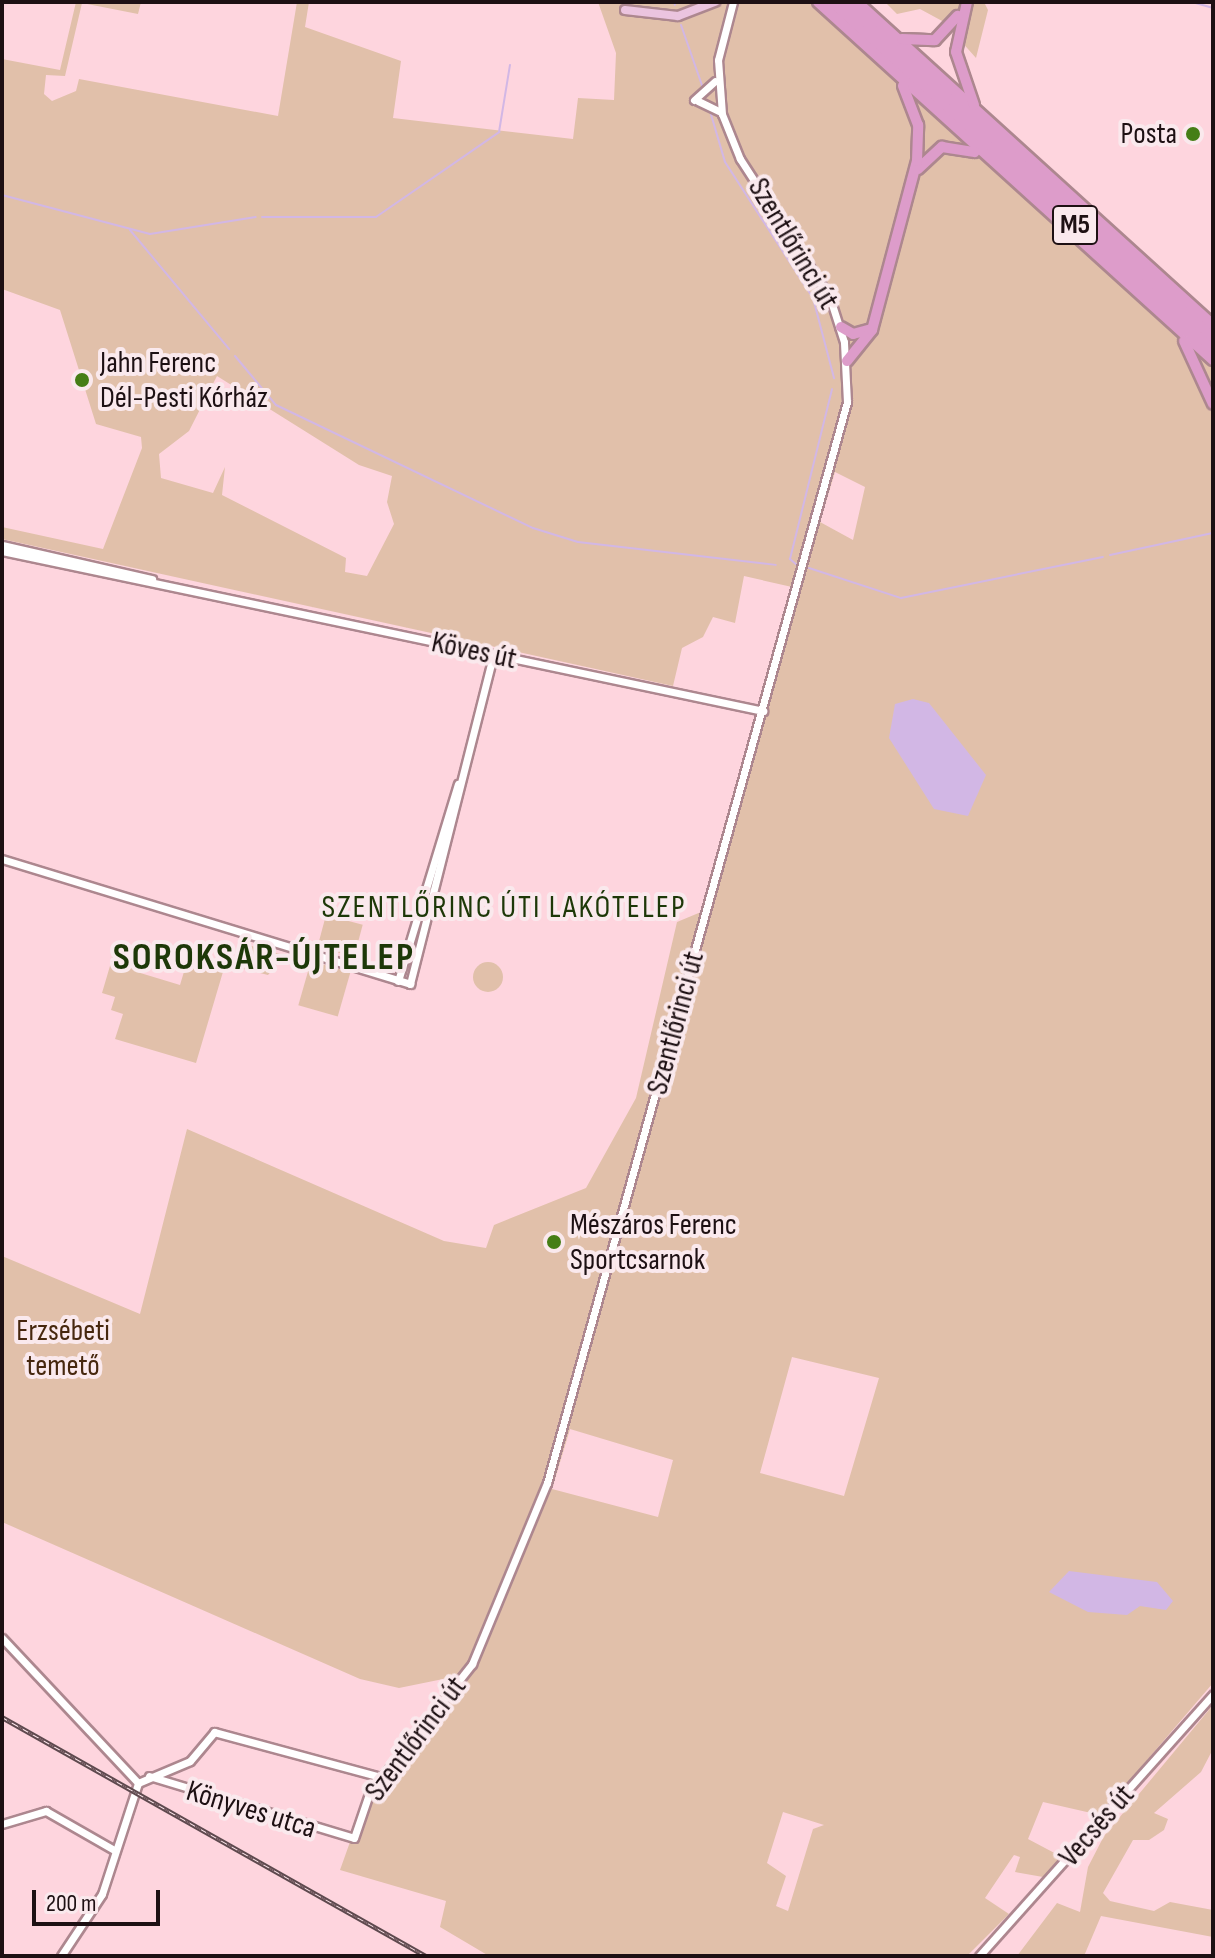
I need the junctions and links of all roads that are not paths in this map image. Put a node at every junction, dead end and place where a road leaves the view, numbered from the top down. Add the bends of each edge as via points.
1 (635, 2) edge
2 (715, 2) edge
3 (733, 2) edge
4 (818, 2) edge
5 (832, 2) edge
6 (844, 2) edge
7 (857, 2) edge
8 (964, 2) edge
9 (625, 10) dead end
10 (659, 14) junction
11 (881, 24) junction
12 (717, 75) junction
13 (899, 77) junction
14 (722, 114) junction
15 (993, 128) junction
16 (991, 162) junction
17 (914, 174) junction
18 (1143, 301) junction
19 (1213, 325) edge
20 (841, 327) junction
21 (873, 327) junction
22 (1213, 337) edge
23 (844, 342) junction
24 (857, 343) junction
25 (1213, 348) edge
26 (1213, 360) edge
27 (847, 361) junction
28 (1213, 404) edge
29 (5, 550) edge
30 (493, 655) junction
31 (763, 711) junction
32 (459, 782) junction
33 (2, 859) edge
34 (398, 981) junction
35 (2, 1638) edge
36 (1213, 1694) edge
37 (149, 1776) junction
38 (384, 1778) junction
39 (138, 1783) junction
40 (2, 1824) edge
41 (354, 1838) joint
42 (114, 1850) junction
43 (61, 1956) edge
44 (979, 1956) edge

1 - 10 main road
2 - 10 main road via 690,14
3 - 12 main road, Szentlőrinci út
4 - 13 highway, M5
5 - 25 highway, M5
6 - 22 highway, M5
7 - 11 highway, M5
8 - 11 highway via 952,26 930,42 905,41
8 - 15 highway via 958,67 968,95
9 - 10 main road
11 - 15 highway, M5
12 - 14 main road, Szentlőrinci út
12 - 14 main road via 710,93 694,100
13 - 16 highway, M5
13 - 17 highway via 918,125
14 - 20 main road, Szentlőrinci út via 740,159 813,266
15 - 19 highway, M5
16 - 17 highway via 947,146
16 - 18 highway, M5
17 - 21 highway
18 - 26 highway, M5
18 - 28 highway via 1192,351
20 - 21 highway via 855,334
20 - 23 main road, Szentlőrinci út
21 - 23 highway
21 - 24 highway
23 - 24 highway
23 - 27 main road, Szentlőrinci út
24 - 27 highway
27 - 31 main road, Szentlőrinci út via 842,432
29 - 30 main road, Köves út
30 - 31 main road, Köves út
30 - 32 main road
31 - 38 main road, Szentlőrinci út via 547,1483 472,1664
32 - 34 main road
32 - 34 main road via 449,847 410,984
33 - 34 main road
35 - 39 main road
36 - 44 main road, Vecsés út
37 - 38 main road via 190,1761 216,1731
37 - 39 main road
37 - 41 main road, Könyves utca
38 - 41 main road, Szentlőrinci út via 365,1801
39 - 42 main road
40 - 42 main road via 46,1811
42 - 43 main road via 102,1894

